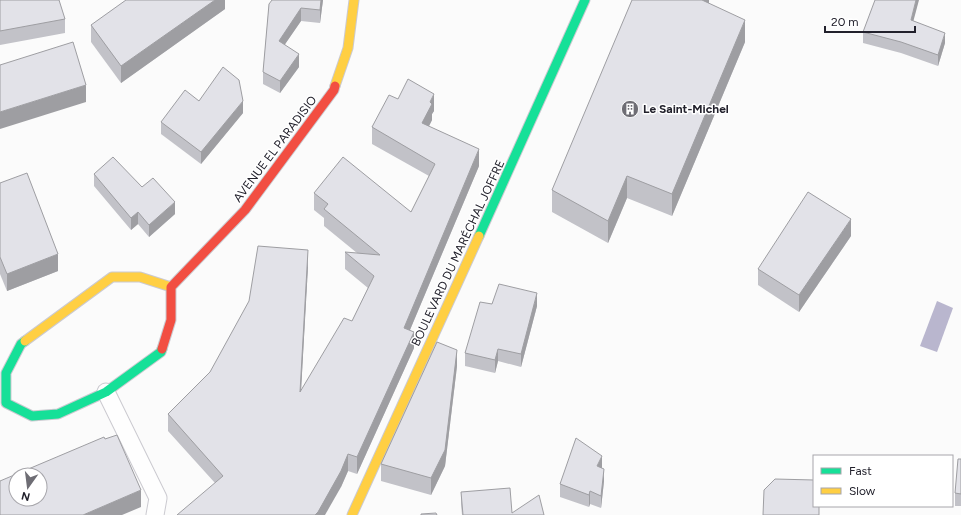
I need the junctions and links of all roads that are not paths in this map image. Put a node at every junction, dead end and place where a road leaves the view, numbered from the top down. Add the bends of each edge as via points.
1 (354, 0) edge
2 (585, 0) edge
3 (171, 288) junction
4 (106, 392) junction
5 (3, 404) edge
6 (155, 515) edge
7 (352, 515) edge

1 - 3 street, AVENUE EL PARADISIO via 348,48 334,90 246,210
2 - 7 street, BOULEVARD DU MARÉCHAL JOFFRE
3 - 4 street via 171,320 161,352
3 - 5 street via 140,277 112,277 22,344 6,373
4 - 5 street via 58,414 32,416
4 - 6 lane via 158,498

